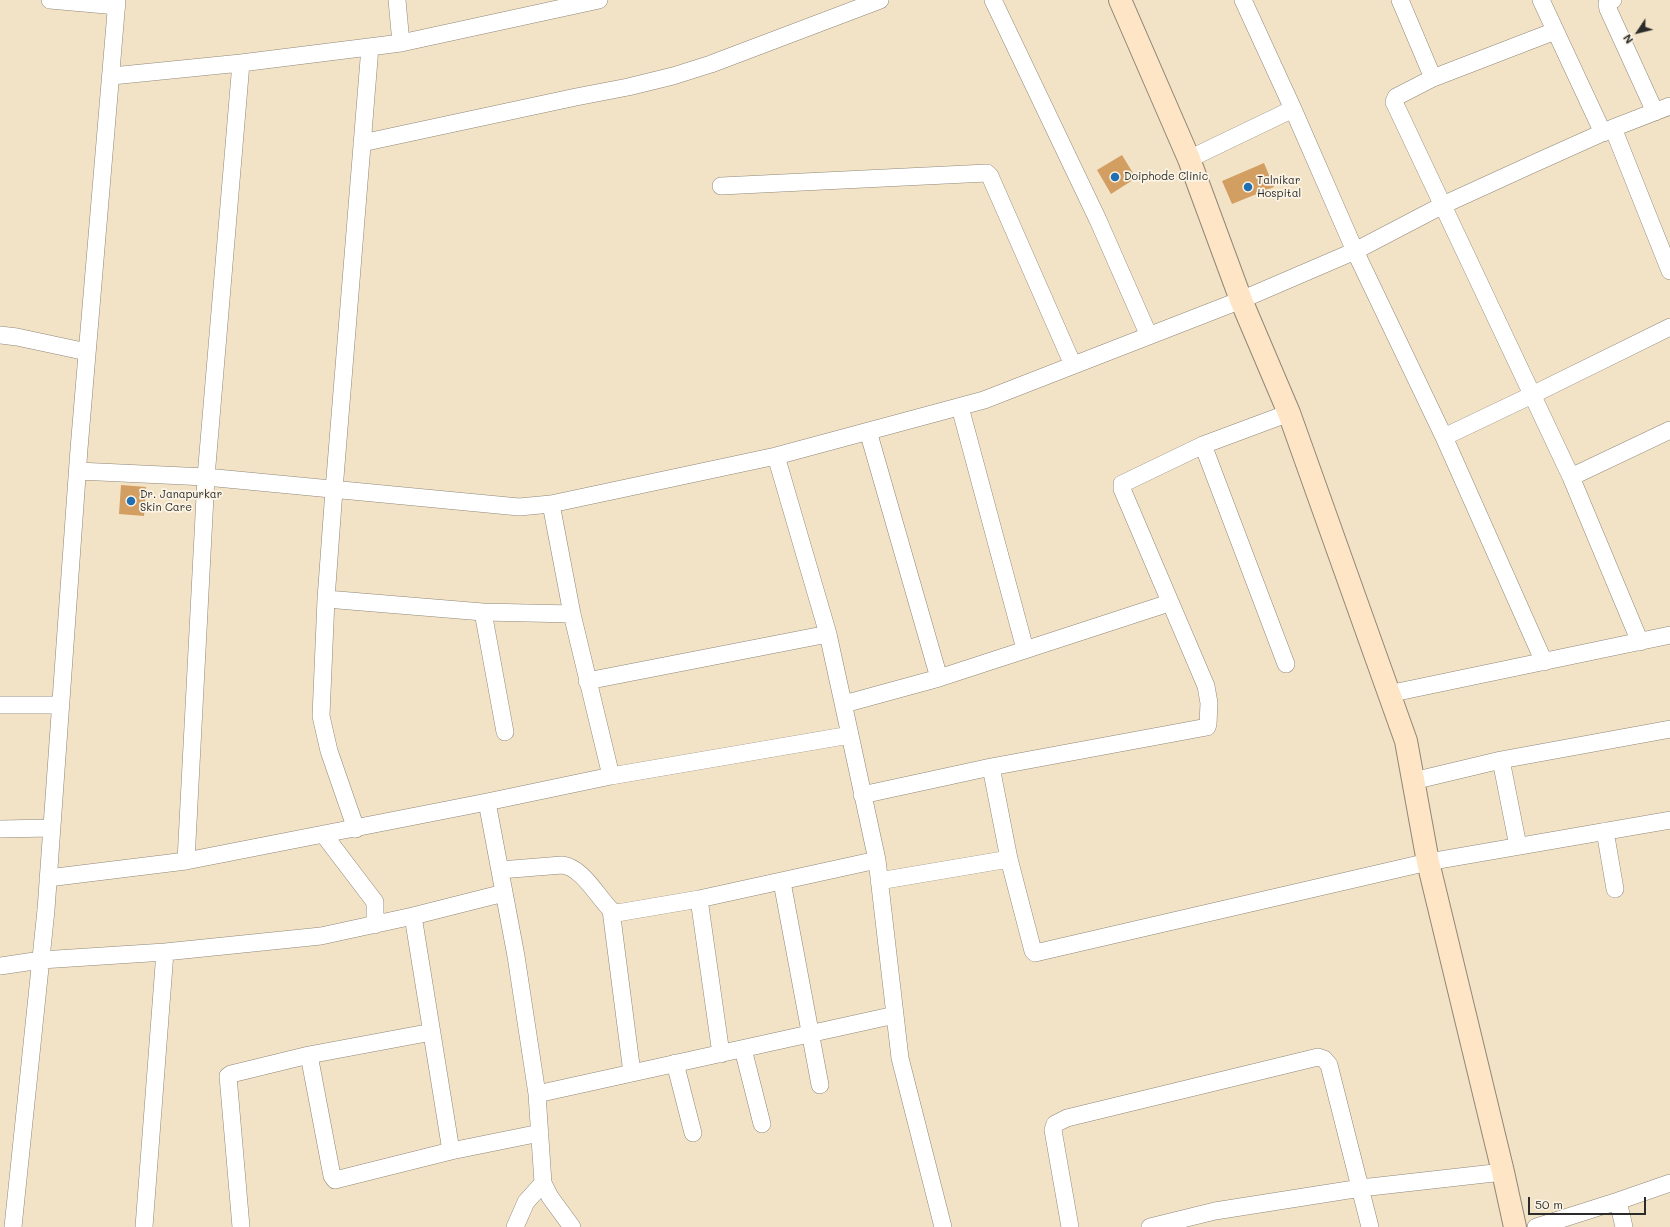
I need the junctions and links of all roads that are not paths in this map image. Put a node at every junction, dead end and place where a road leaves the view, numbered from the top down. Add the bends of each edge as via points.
1 (50, 0) edge
2 (397, 0) edge
3 (599, 0) edge
4 (880, 0) edge
5 (993, 0) edge
6 (1120, 0) edge
7 (1243, 0) edge
8 (1400, 0) edge
9 (1541, 0) edge
10 (1613, 0) edge
11 (117, 3) edge
12 (1556, 31) junction
13 (401, 43) junction
14 (370, 47) junction
15 (240, 63) junction
16 (112, 76) junction
17 (1434, 78) junction
18 (1293, 109) junction
19 (1662, 109) edge
20 (1608, 131) junction
21 (362, 143) junction
22 (1189, 159) junction
23 (721, 186) dead end
24 (1443, 205) junction
25 (1355, 252) junction
26 (1670, 271) edge
27 (1241, 300) junction
28 (1670, 327) edge
29 (0, 335) edge
30 (1149, 336) junction
31 (87, 352) junction
32 (1073, 365) junction
33 (1532, 396) junction
34 (960, 407) junction
35 (1289, 413) junction
36 (1670, 430) edge
37 (868, 431) junction
38 (1444, 436) junction
39 (1203, 445) junction
40 (776, 456) junction
41 (78, 471) junction
42 (206, 477) junction
43 (1571, 477) junction
44 (334, 490) junction
45 (551, 504) junction
46 (326, 599) junction
47 (1169, 604) junction
48 (483, 612) junction
49 (572, 614) junction
50 (828, 634) junction
51 (1670, 635) edge
52 (1640, 642) junction
53 (1025, 649) junction
54 (1544, 662) junction
55 (1286, 664) dead end
56 (939, 678) junction
57 (587, 681) junction
58 (1388, 694) junction
59 (844, 704) junction
60 (0, 705) edge
61 (60, 705) junction
62 (1670, 729) edge
63 (505, 732) dead end
64 (850, 735) junction
65 (1501, 760) junction
66 (991, 767) junction
67 (611, 776) junction
68 (1413, 781) junction
69 (862, 794) junction
70 (487, 802) junction
71 (1670, 820) edge
72 (52, 828) junction
73 (356, 828) junction
74 (0, 829) edge
75 (1605, 831) junction
76 (324, 835) junction
77 (1518, 846) junction
78 (1010, 859) junction
79 (877, 860) junction
80 (186, 861) junction
81 (1428, 862) junction
82 (500, 870) junction
83 (48, 878) junction
84 (879, 881) junction
85 (782, 882) junction
86 (1615, 889) dead end
87 (504, 893) junction
88 (699, 899) junction
89 (611, 910) junction
90 (413, 916) junction
91 (375, 925) junction
92 (165, 952) junction
93 (40, 960) junction
94 (0, 966) edge
95 (895, 1016) junction
96 (432, 1032) junction
97 (812, 1034) junction
98 (743, 1049) junction
99 (721, 1054) junction
100 (309, 1055) junction
101 (675, 1064) junction
102 (632, 1073) junction
103 (820, 1085) dead end
104 (537, 1094) junction
105 (762, 1124) dead end
106 (540, 1133) junction
107 (693, 1133) dead end
108 (451, 1151) junction
109 (1503, 1172) junction
110 (543, 1183) junction
111 (1670, 1183) edge
112 (1361, 1188) junction
113 (1618, 1201) junction
114 (1194, 1222) edge
115 (14, 1227) edge
116 (144, 1227) edge
117 (241, 1227) edge
118 (516, 1227) edge
119 (572, 1227) edge
120 (943, 1227) edge
121 (1070, 1227) edge
122 (1150, 1227) edge
123 (1370, 1227) edge
124 (1514, 1227) edge
125 (1536, 1227) edge
126 (1624, 1227) edge

1 - 11 street
2 - 13 street
3 - 13 street
4 - 21 street via 673,76
5 - 30 street via 1095,213
6 - 22 street
7 - 18 street
8 - 17 street
9 - 12 street
10 - 19 street via 1607,4 1608,9
11 - 16 street
12 - 17 street
12 - 20 street
13 - 14 street
14 - 15 street
14 - 21 street
15 - 16 street
15 - 42 street
16 - 31 street
17 - 24 street via 1396,96 1394,102
18 - 22 street
18 - 25 street
19 - 20 street
20 - 24 street
20 - 26 street
21 - 44 street
22 - 27 street
23 - 32 street via 987,173
24 - 25 street
24 - 33 street
25 - 27 street
25 - 38 street
27 - 30 street
27 - 35 street
28 - 33 street
29 - 31 street
30 - 32 street
31 - 41 street
32 - 34 street
33 - 38 street
33 - 43 street
34 - 37 street
34 - 53 street
35 - 39 street
35 - 58 street
36 - 43 street
37 - 40 street
37 - 56 street
38 - 54 street
39 - 47 street via 1124,482 1121,486
39 - 55 street
40 - 45 street
40 - 50 street
41 - 42 street
41 - 61 street
42 - 44 street
42 - 80 street
43 - 52 street
44 - 45 street via 519,507
44 - 46 street
45 - 49 street
46 - 48 street
46 - 73 street via 322,726
47 - 53 street
47 - 66 street via 1206,686 1209,703 1207,726
48 - 49 street
48 - 63 street
49 - 57 street
50 - 57 street
50 - 59 street
51 - 52 street
52 - 54 street
53 - 56 street
54 - 58 street
56 - 59 street
57 - 67 street
58 - 68 street via 1406,741
59 - 64 street
60 - 61 street
61 - 72 street
62 - 65 street
64 - 67 street
64 - 69 street
65 - 68 street
65 - 77 street
66 - 69 street
66 - 78 street
67 - 70 street
68 - 81 street
69 - 79 street
70 - 73 street
70 - 82 street
71 - 75 street
72 - 74 street
72 - 83 street
73 - 76 street
75 - 77 street
75 - 86 street
76 - 80 street
76 - 91 street via 375,902
77 - 81 street
78 - 81 street via 1035,953
78 - 84 street
79 - 84 street
79 - 85 street
80 - 83 street
81 - 109 street
82 - 87 street
82 - 89 street via 562,865 572,867
83 - 93 street
84 - 95 street
85 - 88 street
85 - 97 street
87 - 90 street
87 - 104 street
88 - 89 street via 620,912
88 - 99 street
89 - 102 street
90 - 91 street
90 - 96 street
91 - 92 street via 321,936
92 - 93 street
92 - 116 street
93 - 94 street
93 - 115 street
95 - 97 street
95 - 120 street via 900,1058
96 - 100 street
96 - 108 street
97 - 98 street
97 - 103 street
98 - 99 street
98 - 105 street
99 - 101 street
100 - 108 street via 333,1179
100 - 117 street via 231,1074 227,1078
101 - 102 street
101 - 107 street
102 - 104 street
104 - 106 street
106 - 108 street
106 - 110 street
109 - 112 street
109 - 124 street
110 - 118 street via 526,1202
110 - 119 street
111 - 113 street
112 - 114 street via 1215,1211
112 - 121 street via 1328,1065 1324,1059 1318,1057 1057,1122 1053,1130
112 - 123 street
113 - 125 street
113 - 126 street
114 - 122 street

